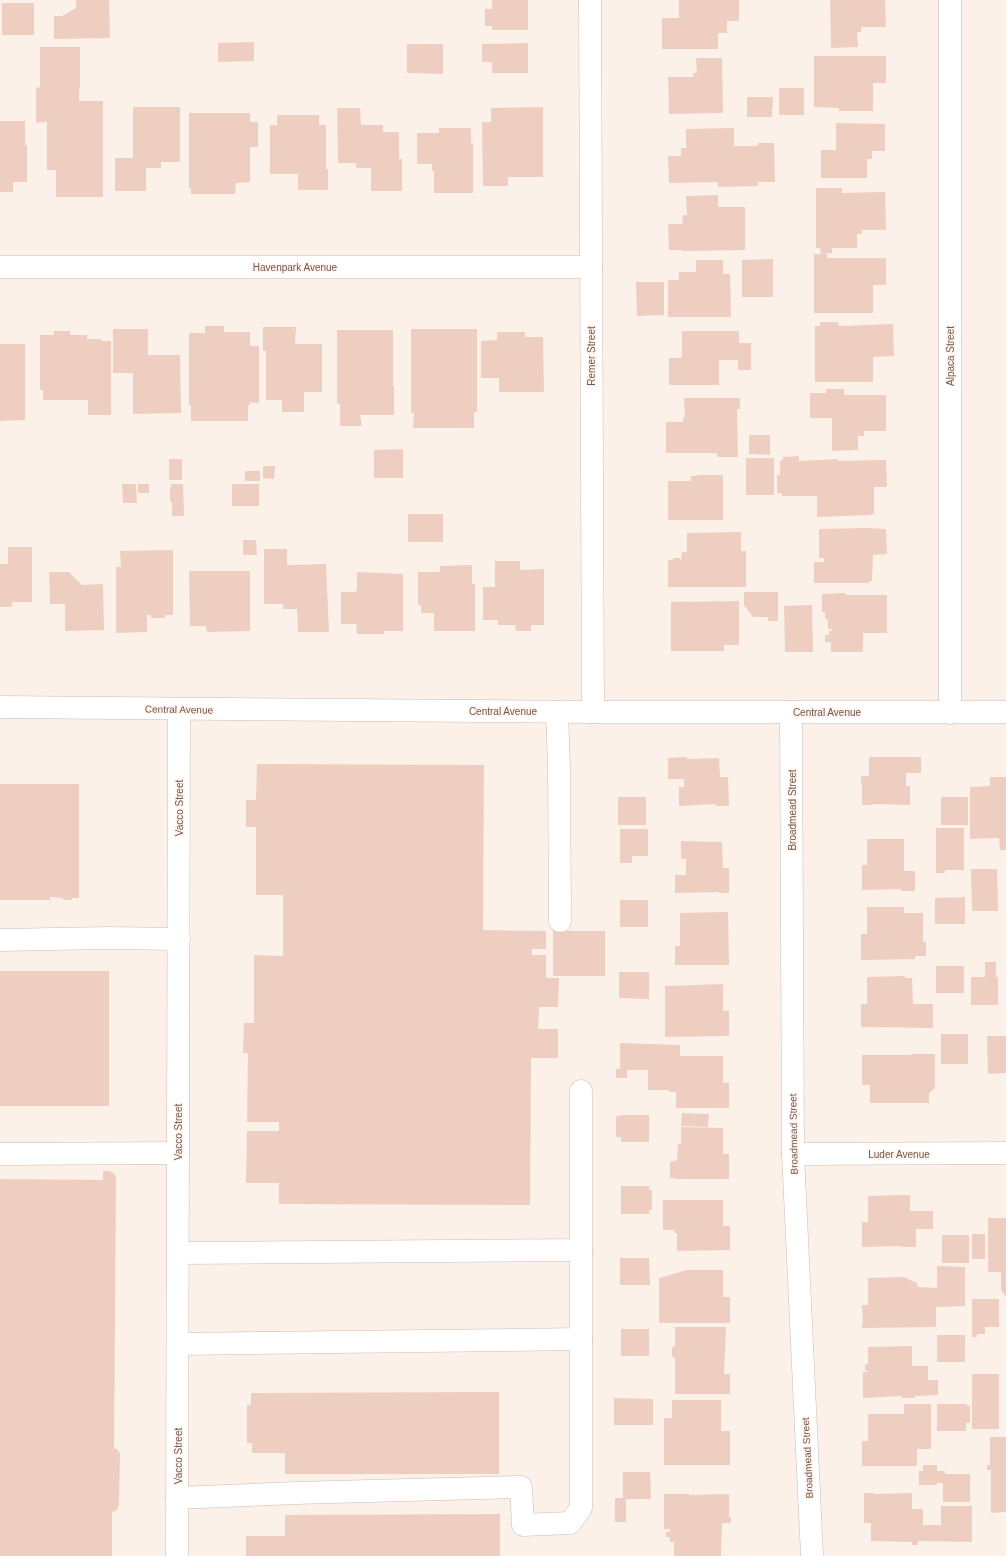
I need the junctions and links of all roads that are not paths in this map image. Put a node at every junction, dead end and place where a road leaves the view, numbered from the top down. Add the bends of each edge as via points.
1 (590, 0) edge
2 (950, 0) edge
3 (0, 267) edge
4 (591, 267) junction
5 (0, 706) edge
6 (179, 709) junction
7 (557, 712) junction
8 (593, 712) junction
9 (791, 712) junction
10 (1006, 712) edge
11 (950, 713) junction
12 (560, 921) dead end
13 (179, 939) junction
14 (0, 940) edge
15 (581, 1091) dead end
16 (178, 1153) junction
17 (1006, 1153) edge
18 (0, 1154) edge
19 (793, 1154) junction
20 (580, 1250) junction
21 (178, 1253) junction
22 (580, 1339) junction
23 (178, 1344) junction
24 (177, 1498) junction
25 (177, 1556) edge
26 (812, 1556) edge

1 - 4 street, Remer Street
2 - 11 street, Alpaca Street
3 - 4 street, Havenpark Avenue
4 - 8 street, Remer Street
5 - 6 street, Central Avenue
6 - 7 street, Central Avenue
6 - 13 street, Vacco Street
7 - 8 street, Central Avenue
7 - 12 street
8 - 9 street, Central Avenue
9 - 11 street, Central Avenue
9 - 19 street, Broadmead Street
10 - 11 street, Central Avenue
13 - 14 street
13 - 16 street, Vacco Street
15 - 20 street
16 - 18 street
16 - 21 street, Vacco Street
17 - 19 street, Luder Avenue
19 - 26 street, Broadmead Street
20 - 21 street
20 - 22 street
21 - 23 street, Vacco Street
22 - 23 street
22 - 24 street via 580,1508 570,1523 523,1525 521,1487
23 - 24 street, Vacco Street
24 - 25 street, Vacco Street

